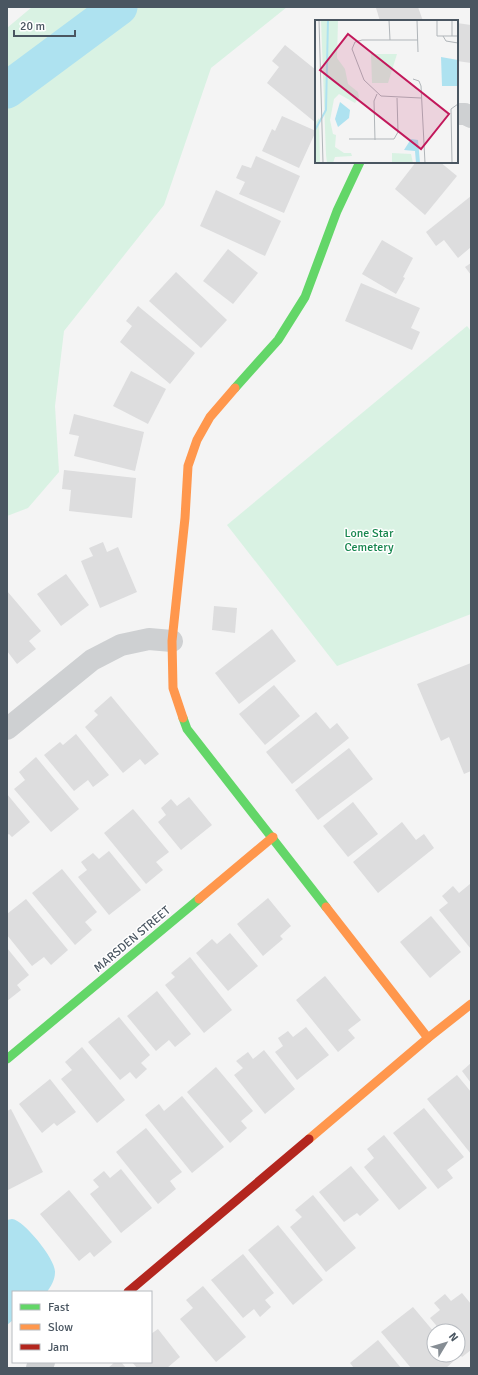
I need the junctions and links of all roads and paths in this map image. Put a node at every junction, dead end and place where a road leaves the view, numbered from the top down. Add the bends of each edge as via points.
1 (458, 114) edge
2 (471, 117) edge
3 (360, 163) edge
4 (172, 642) junction
5 (7, 729) edge
6 (273, 837) junction
7 (471, 1004) edge
8 (428, 1038) junction
9 (7, 1059) edge
10 (129, 1291) edge

1 - 2 street
3 - 4 street via 337,211 305,297 278,340 210,417 197,440 188,466
4 - 5 street via 149,639 121,645 92,660
4 - 6 street via 173,688 187,729
6 - 8 street
6 - 9 street, MARSDEN STREET
7 - 8 street
8 - 10 street

